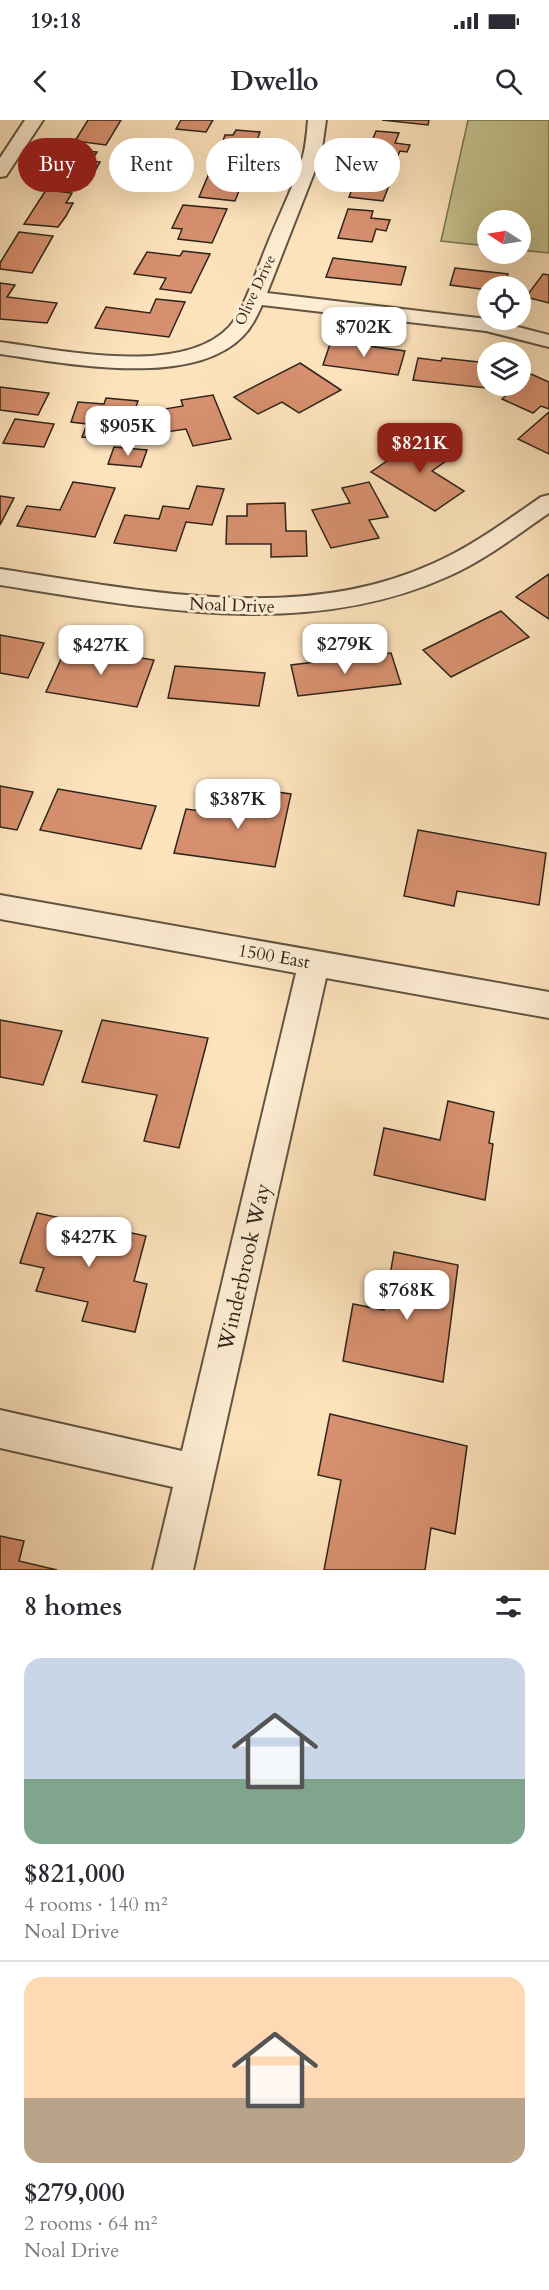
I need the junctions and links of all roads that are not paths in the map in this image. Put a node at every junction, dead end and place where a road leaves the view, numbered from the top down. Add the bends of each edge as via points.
1 (34, 120) edge
2 (317, 120) edge
3 (0, 172) edge
4 (255, 298) junction
5 (549, 341) edge
6 (0, 348) edge
7 (549, 502) edge
8 (0, 577) edge
9 (0, 907) edge
10 (314, 963) junction
11 (549, 1005) edge
12 (0, 1429) edge
13 (196, 1473) junction
14 (173, 1570) edge

1 - 3 street
2 - 4 street, Olive Drive via 312,155
4 - 5 street via 467,322
4 - 6 street, Olive Drive via 235,333 200,352 162,362 120,362
7 - 8 street, Noal Drive via 466,558 426,577 382,592 327,603 272,608 212,607
9 - 10 street, 1500 East
10 - 11 street, 1500 East
10 - 13 street, Winderbrook Way
12 - 13 street
13 - 14 street, Winderbrook Way

